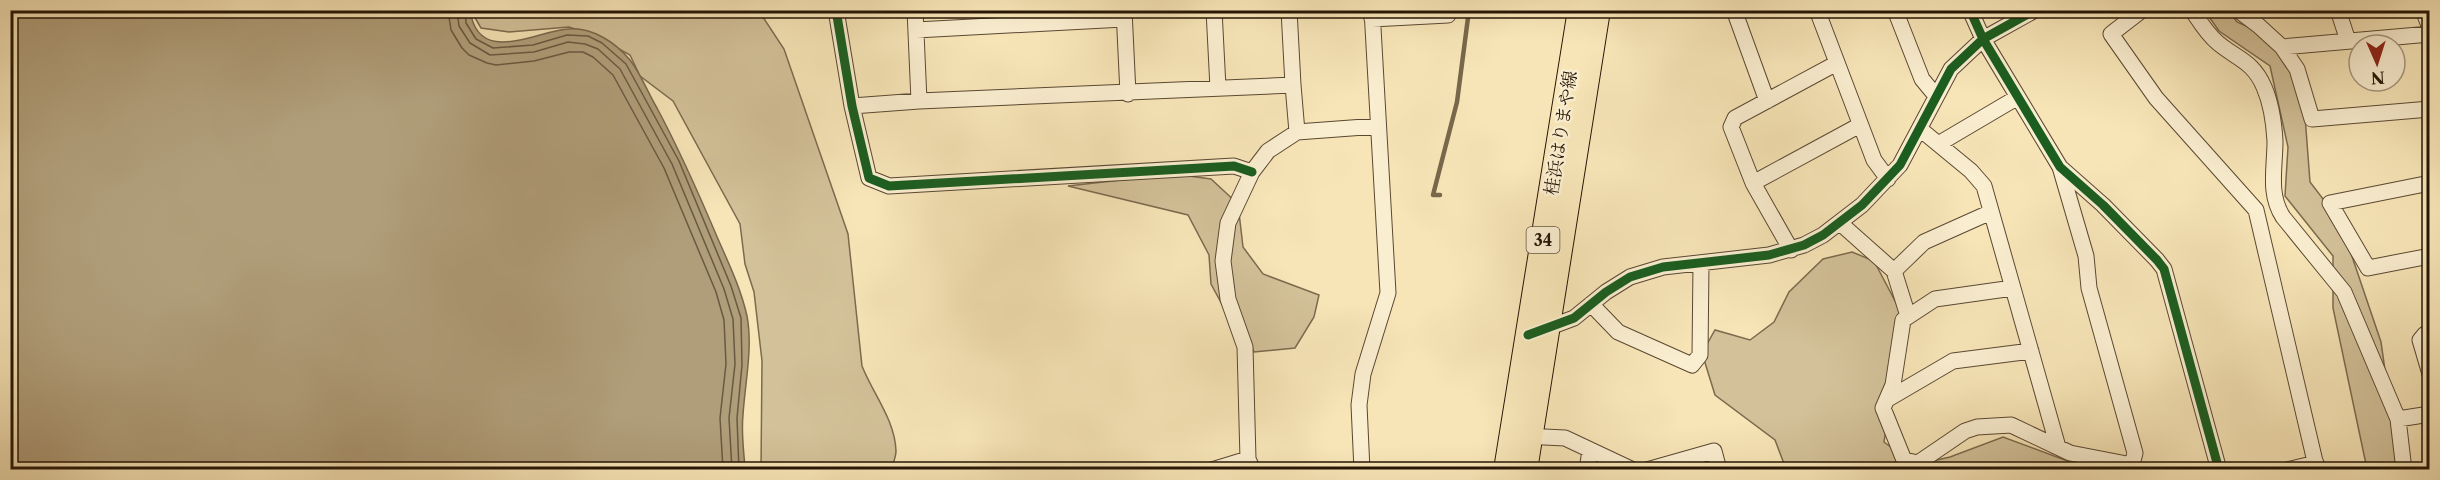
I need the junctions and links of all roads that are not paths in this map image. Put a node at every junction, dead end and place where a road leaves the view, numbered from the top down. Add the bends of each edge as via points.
1 (836, 10) edge
2 (915, 10) edge
3 (1214, 10) edge
4 (1289, 10) edge
5 (1448, 10) edge
6 (1580, 10) edge
7 (1598, 10) edge
8 (1734, 10) edge
9 (1817, 10) edge
10 (1895, 10) edge
11 (1970, 10) edge
12 (2035, 10) edge
13 (2142, 10) edge
14 (2192, 10) edge
15 (2238, 10) edge
16 (2338, 10) edge
17 (2424, 10) edge
18 (1124, 15) edge
19 (1372, 15) edge
20 (2430, 28) edge
21 (916, 30) junction
22 (2430, 34) edge
23 (2407, 36) edge
24 (2347, 38) edge
25 (1983, 39) junction
26 (2347, 41) edge
27 (2282, 47) junction
28 (1837, 63) junction
29 (1293, 86) junction
30 (1218, 88) junction
31 (1128, 94) junction
32 (1936, 96) junction
33 (2018, 97) junction
34 (919, 101) junction
35 (1767, 101) junction
36 (852, 106) junction
37 (2430, 109) edge
38 (1860, 125) junction
39 (1378, 126) junction
40 (1920, 129) junction
41 (1297, 132) junction
42 (1940, 143) junction
43 (2060, 167) junction
44 (1252, 172) junction
45 (1888, 178) junction
46 (1752, 183) junction
47 (2430, 183) edge
48 (2275, 204) junction
49 (2256, 210) junction
50 (1991, 212) junction
51 (1840, 223) junction
52 (1791, 250) junction
53 (2430, 256) edge
54 (1701, 263) junction
55 (1894, 271) junction
56 (2013, 288) junction
57 (1591, 304) junction
58 (1908, 316) junction
59 (1538, 331) junction
60 (2430, 333) edge
61 (2031, 351) junction
62 (2430, 374) edge
63 (1888, 399) junction
64 (2430, 414) edge
65 (2398, 419) junction
66 (1521, 436) junction
67 (2058, 447) junction
68 (1590, 450) junction
69 (1251, 464) edge
70 (2316, 466) edge
71 (2133, 467) edge
72 (1212, 470) edge
73 (1362, 470) edge
74 (1506, 470) edge
75 (1525, 470) edge
76 (1587, 470) edge
77 (1633, 470) edge
78 (1647, 470) edge
79 (1719, 470) edge
80 (2219, 470) edge
81 (2287, 470) edge
82 (2403, 470) edge

1 - 36 street
2 - 21 street
3 - 30 street
4 - 29 street
5 - 19 street via 1448,15
6 - 59 main road, 桂浜はりまや線 / 34
7 - 59 main road, 桂浜はりまや線 / 34
8 - 35 street
9 - 28 street
10 - 32 street via 1922,79
11 - 25 street
12 - 25 street
13 - 49 street via 2111,34 2156,98
14 - 48 street via 2207,33 2250,64 2264,87 2275,140
15 - 27 street
16 - 24 street
17 - 20 street
18 - 21 street
18 - 31 street
19 - 39 street
21 - 34 street
22 - 23 street
25 - 32 street via 1951,69
25 - 33 street
26 - 27 street
27 - 37 street via 2297,69 2312,119
28 - 35 street
28 - 38 street
29 - 30 street
29 - 41 street
30 - 31 street
31 - 34 street
32 - 40 street
33 - 42 street
33 - 43 street
34 - 36 street
35 - 46 street via 1735,118 1731,127
36 - 44 street via 869,178 889,186 1234,166
38 - 45 street via 1874,160
38 - 46 street
39 - 41 street
39 - 73 street via 1388,293 1363,374 1359,405
40 - 42 street
40 - 45 street
41 - 44 street via 1268,151
42 - 50 street via 1984,186
43 - 71 street via 2135,453
43 - 80 street via 2164,269
44 - 69 street via 1228,223 1223,261 1228,298 1245,347
45 - 51 street
46 - 52 street
47 - 53 street via 2330,203 2367,268
48 - 49 street
48 - 65 street via 2344,292
49 - 70 street
50 - 55 street via 1924,243
50 - 56 street
51 - 52 street
51 - 55 street
52 - 54 street
54 - 57 street via 1663,267 1630,277
54 - 57 street via 1700,356 1692,365 1618,332
55 - 58 street
56 - 58 street via 1935,299
56 - 61 street
57 - 59 street via 1574,318
58 - 63 street via 1903,320
59 - 66 main road, 桂浜はりまや線 / 34
60 - 62 street via 2420,340
61 - 63 street via 1953,361
61 - 67 street
63 - 67 street via 1883,408 1904,460 1918,463 1977,427 2017,426
64 - 65 street
65 - 82 street
66 - 68 street via 1565,438
66 - 74 main road, 桂浜はりまや線 / 34
66 - 75 main road, 桂浜はりまや線 / 34
67 - 71 street
68 - 76 street
68 - 77 street
69 - 72 street
70 - 81 street
78 - 79 street via 1714,451

